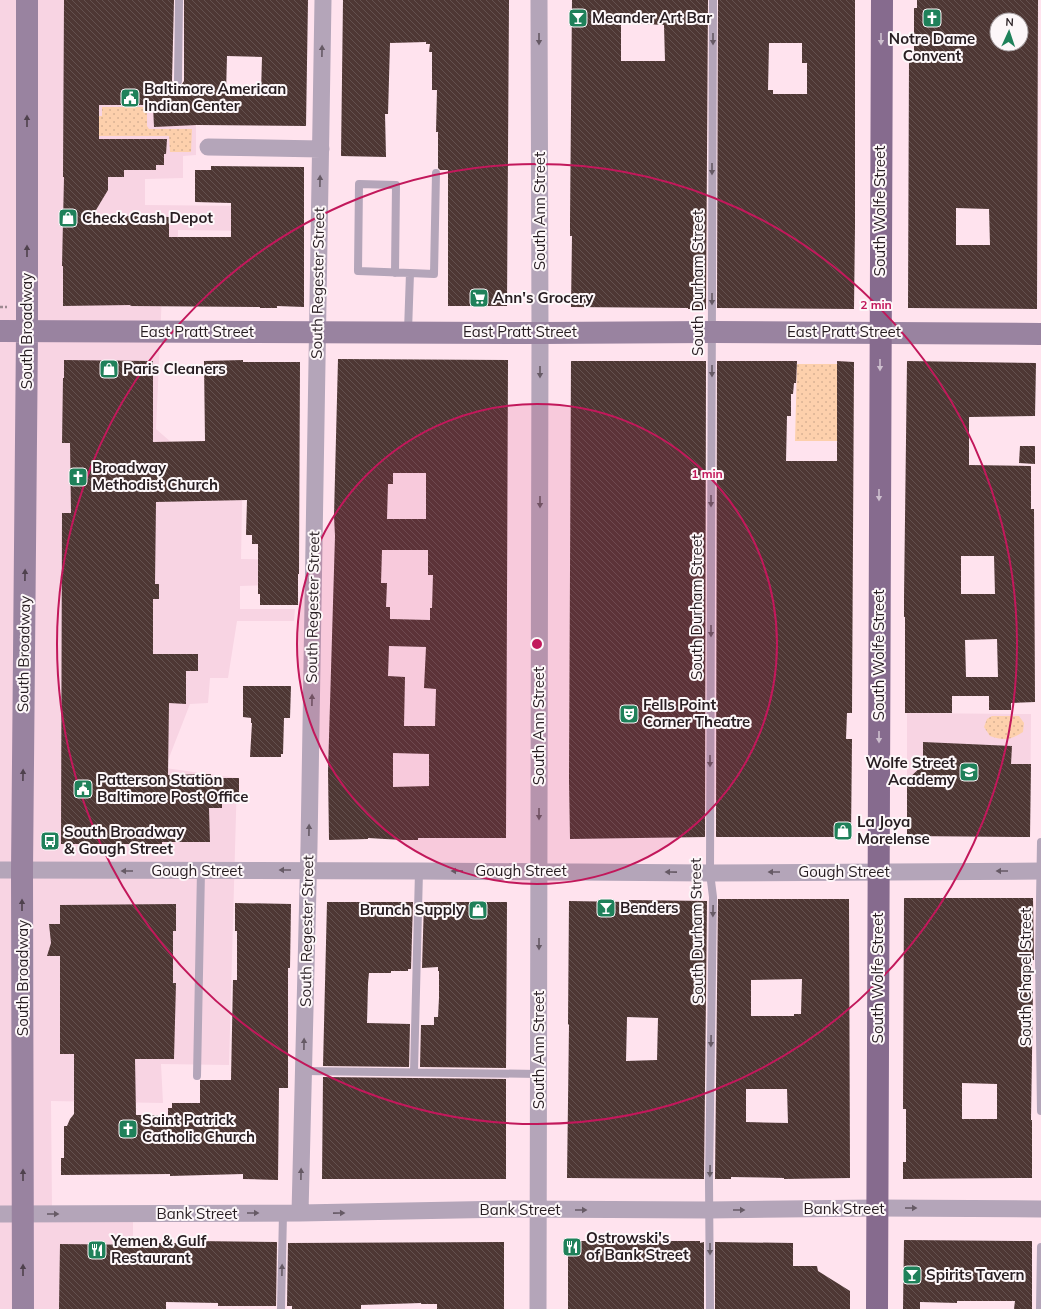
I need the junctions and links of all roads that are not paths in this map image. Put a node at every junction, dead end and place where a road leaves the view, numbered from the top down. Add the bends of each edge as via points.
1 (27, 0) edge
2 (179, 0) edge
3 (323, 0) edge
4 (539, 0) edge
5 (713, 0) edge
6 (882, 0) edge
7 (178, 80) dead end
8 (208, 147) dead end
9 (320, 149) junction
10 (436, 173) dead end
11 (395, 272) junction
12 (410, 273) junction
13 (0, 331) edge
14 (27, 332) junction
15 (318, 332) junction
16 (408, 332) junction
17 (712, 332) junction
18 (540, 333) junction
19 (880, 333) junction
20 (1041, 334) edge
21 (1041, 842) edge
22 (0, 870) edge
23 (201, 870) junction
24 (309, 870) junction
25 (22, 871) junction
26 (420, 871) junction
27 (539, 871) junction
28 (1041, 871) edge
29 (879, 872) junction
30 (710, 873) junction
31 (304, 1071) junction
32 (414, 1072) junction
33 (539, 1074) junction
34 (197, 1076) dead end
35 (1041, 1111) edge
36 (877, 1208) junction
37 (1041, 1209) edge
38 (538, 1210) junction
39 (709, 1210) junction
40 (283, 1213) junction
41 (300, 1213) junction
42 (0, 1214) edge
43 (23, 1214) junction
44 (1041, 1247) edge
45 (23, 1309) edge
46 (281, 1309) edge
47 (538, 1309) edge
48 (710, 1309) edge
49 (877, 1309) edge
50 (1040, 1309) edge

14 -> 1 main road, South Broadway
2 - 7 lane
9 -> 3 street, South Regester Street
4 -> 18 street, South Ann Street
5 -> 17 lane, South Durham Street
6 -> 19 main road, South Wolfe Street
8 - 9 street
15 -> 9 street, South Regester Street
10 - 12 lane via 434,274
11 - 11 lane via 358,271 359,184 396,185
11 - 12 lane
12 - 16 lane
13 - 14 main road, East Pratt Street
14 - 15 main road, East Pratt Street
25 -> 14 main road, South Broadway
15 - 16 main road, East Pratt Street
24 -> 15 street, South Regester Street
16 - 18 main road, East Pratt Street
17 - 18 main road, East Pratt Street
17 - 19 main road, East Pratt Street
17 -> 30 lane, South Durham Street
18 -> 27 street, South Ann Street
19 - 20 main road, East Pratt Street
19 -> 29 main road, South Wolfe Street
21 - 28 lane, South Chapel Street
22 - 25 street, Gough Street
24 -> 23 street, Gough Street
23 -> 25 street, Gough Street
23 - 34 lane
24 - 26 street, Gough Street
31 -> 24 street, South Regester Street
43 -> 25 main road, South Broadway
27 -> 26 street, Gough Street
26 - 32 lane
30 -> 27 street, Gough Street
27 -> 33 street, South Ann Street
28 -> 29 street, Gough Street
28 - 35 lane, South Chapel Street
29 -> 30 street, Gough Street
29 - 36 main road, South Wolfe Street
30 -> 39 lane, South Durham Street via 713,897
31 - 32 lane
41 -> 31 street, South Regester Street
32 - 33 lane
33 - 38 street, South Ann Street
36 -> 37 street, Bank Street
39 -> 36 street, Bank Street
36 - 49 main road, South Wolfe Street
38 -> 39 street, Bank Street
41 -> 38 street, Bank Street
38 - 47 street, South Ann Street
39 -> 48 lane, South Durham Street
40 - 41 street, Bank Street
43 -> 40 street, Bank Street
46 -> 40 lane
42 - 43 street, Bank Street
45 -> 43 main road, South Broadway
44 - 50 lane

